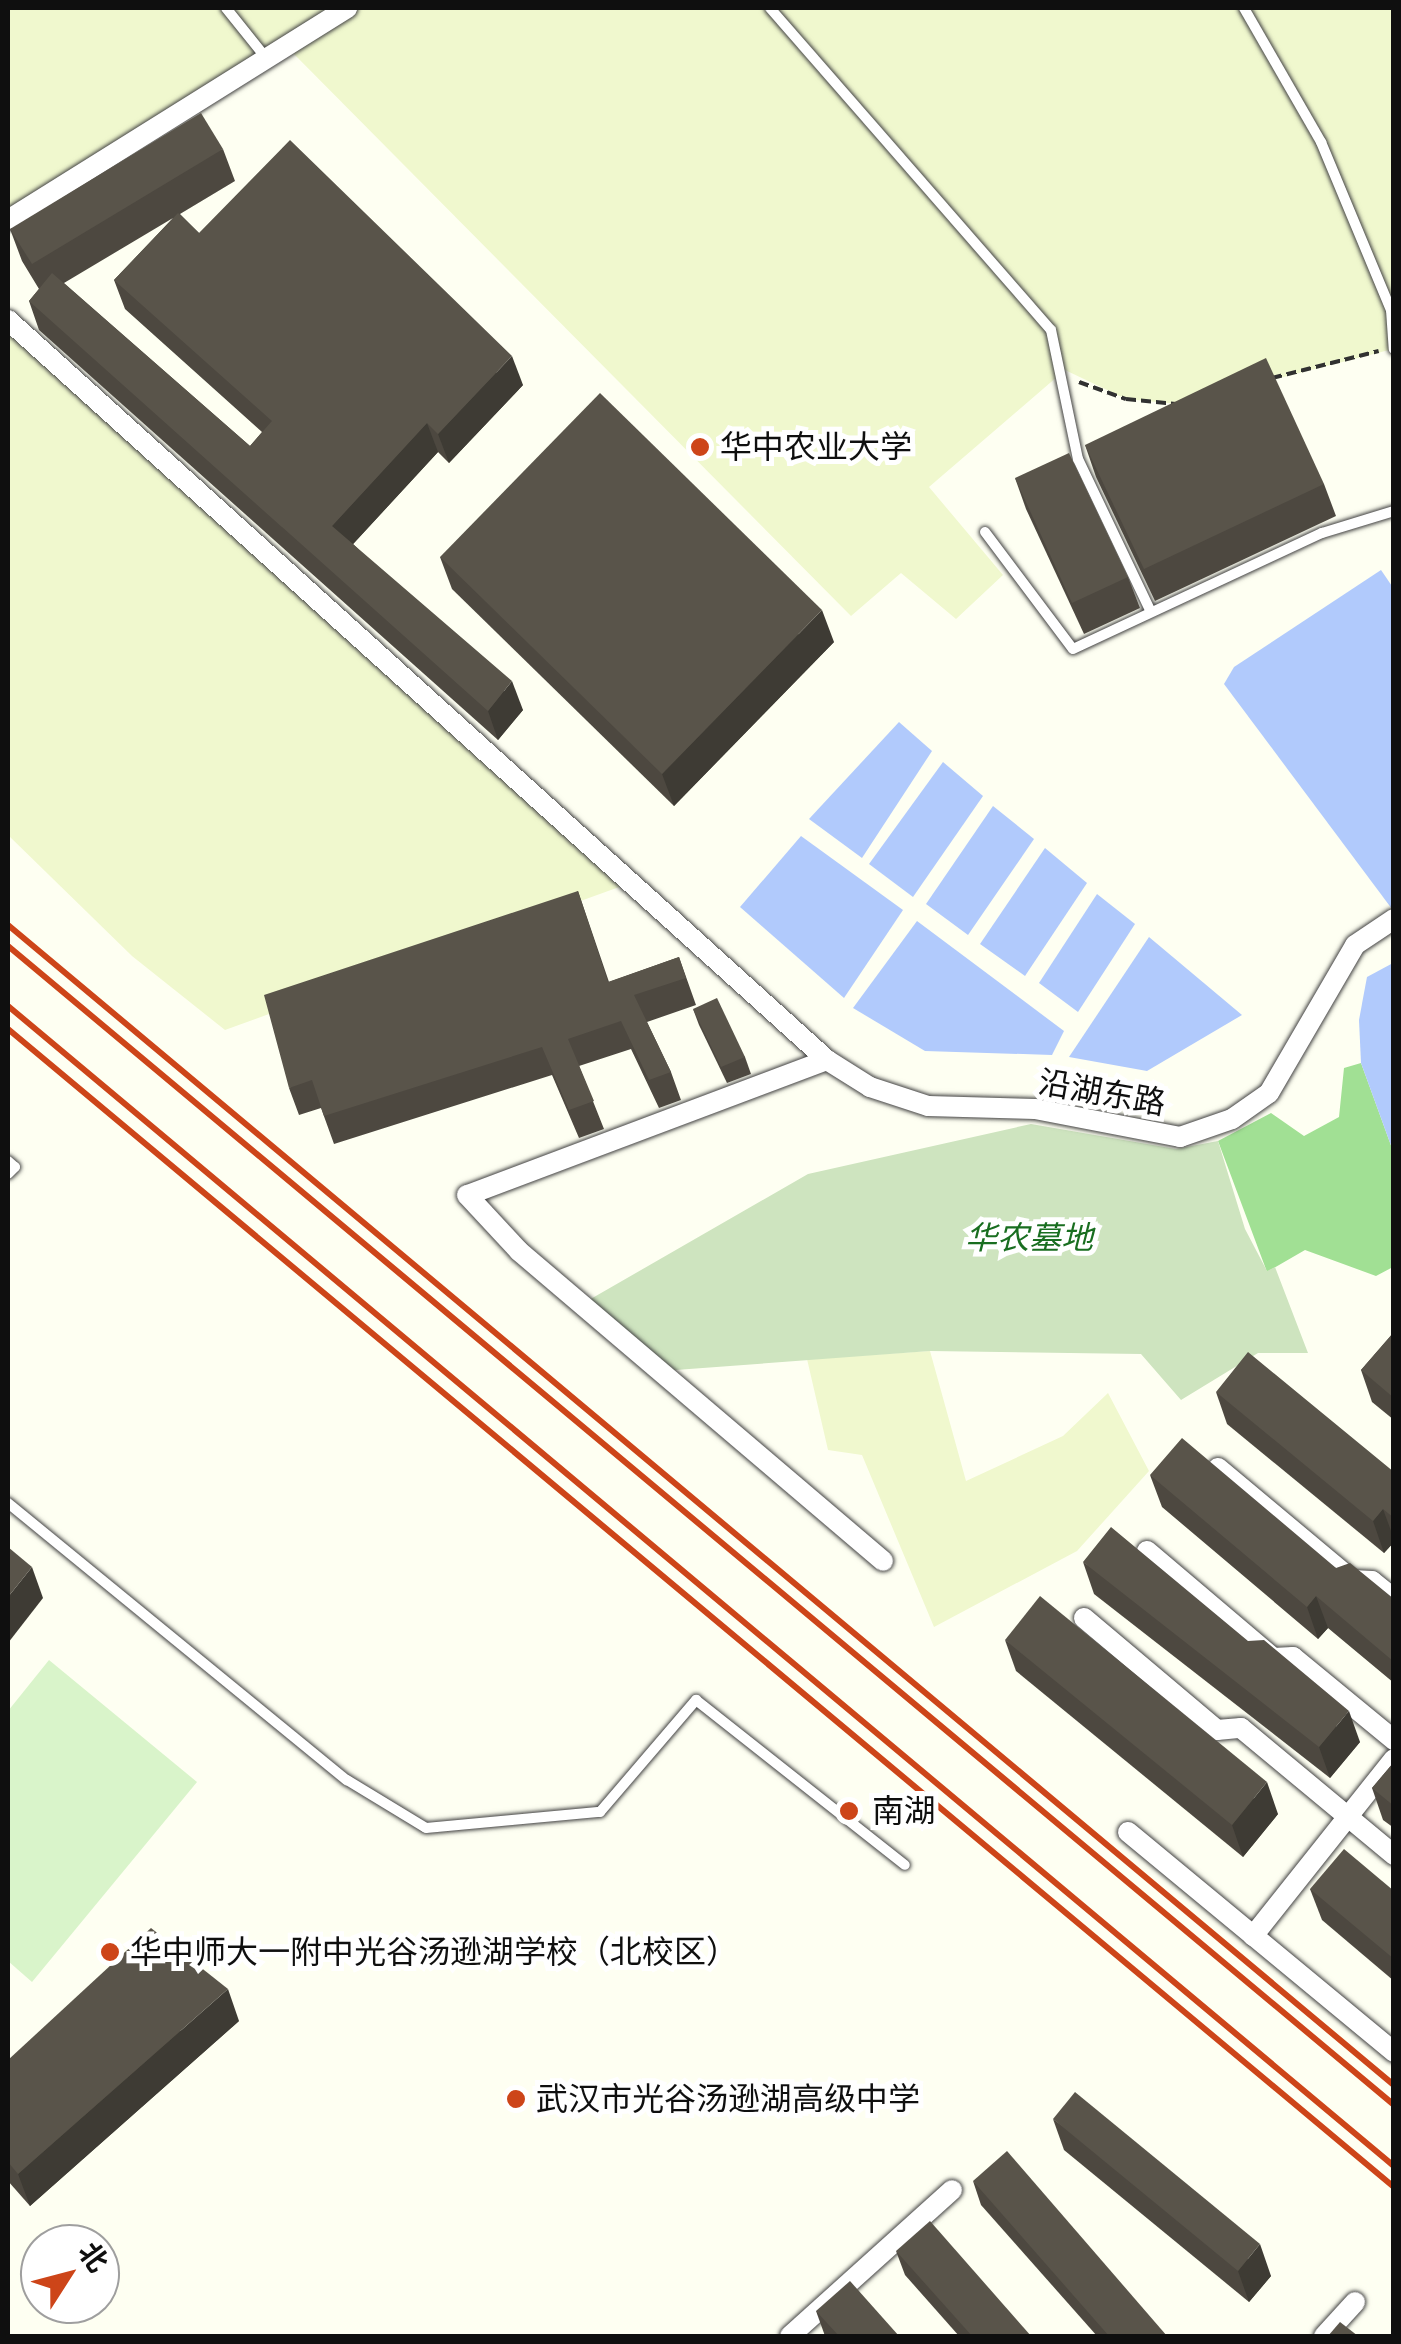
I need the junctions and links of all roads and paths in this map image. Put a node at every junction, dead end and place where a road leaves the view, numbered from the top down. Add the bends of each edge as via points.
1 (226, 8) edge
2 (347, 8) edge
3 (770, 8) edge
4 (1244, 8) edge
5 (266, 58) junction
6 (8, 220) edge
7 (8, 320) edge
8 (1393, 348) edge
9 (1066, 369) junction
10 (1252, 384) edge
11 (1197, 399) edge
12 (1394, 510) edge
13 (985, 532) dead end
14 (1150, 610) junction
15 (1394, 919) edge
16 (827, 1060) junction
17 (8, 1160) edge
18 (8, 1174) edge
19 (1218, 1468) edge
20 (8, 1503) edge
21 (1147, 1551) edge
22 (882, 1560) dead end
23 (1394, 1599) edge
24 (1084, 1618) dead end
25 (1394, 1740) edge
26 (1394, 1759) edge
27 (1348, 1817) junction
28 (1128, 1832) dead end
29 (1394, 1855) edge
30 (906, 1866) dead end
31 (1253, 1936) junction
32 (1394, 2052) edge
33 (952, 2190) dead end
34 (1356, 2302) dead end
35 (790, 2336) edge
36 (1324, 2336) edge

1 - 5 lane
2 - 5 street
3 - 9 lane via 1051,330
4 - 8 lane via 1321,142 1390,310
5 - 6 street
7 - 16 street, 沿湖东路
8 - 10 path
9 - 11 path via 1126,400
9 - 14 lane via 1078,459
12 - 14 lane
13 - 14 lane via 1072,649
15 - 16 street, 沿湖东路 via 1355,945 1269,1092 1232,1119 1180,1137 1035,1109 928,1106
16 - 22 street via 467,1195 519,1251
17 - 18 lane via 16,1167
19 - 23 street via 1352,1580 1372,1581
20 - 30 lane via 347,1780 426,1828 600,1812 696,1700
21 - 25 street via 1273,1658 1293,1657
24 - 27 street via 1218,1730 1240,1728
26 - 27 street
27 - 29 street
27 - 31 street
28 - 31 street
31 - 32 street
33 - 35 street
34 - 36 street

